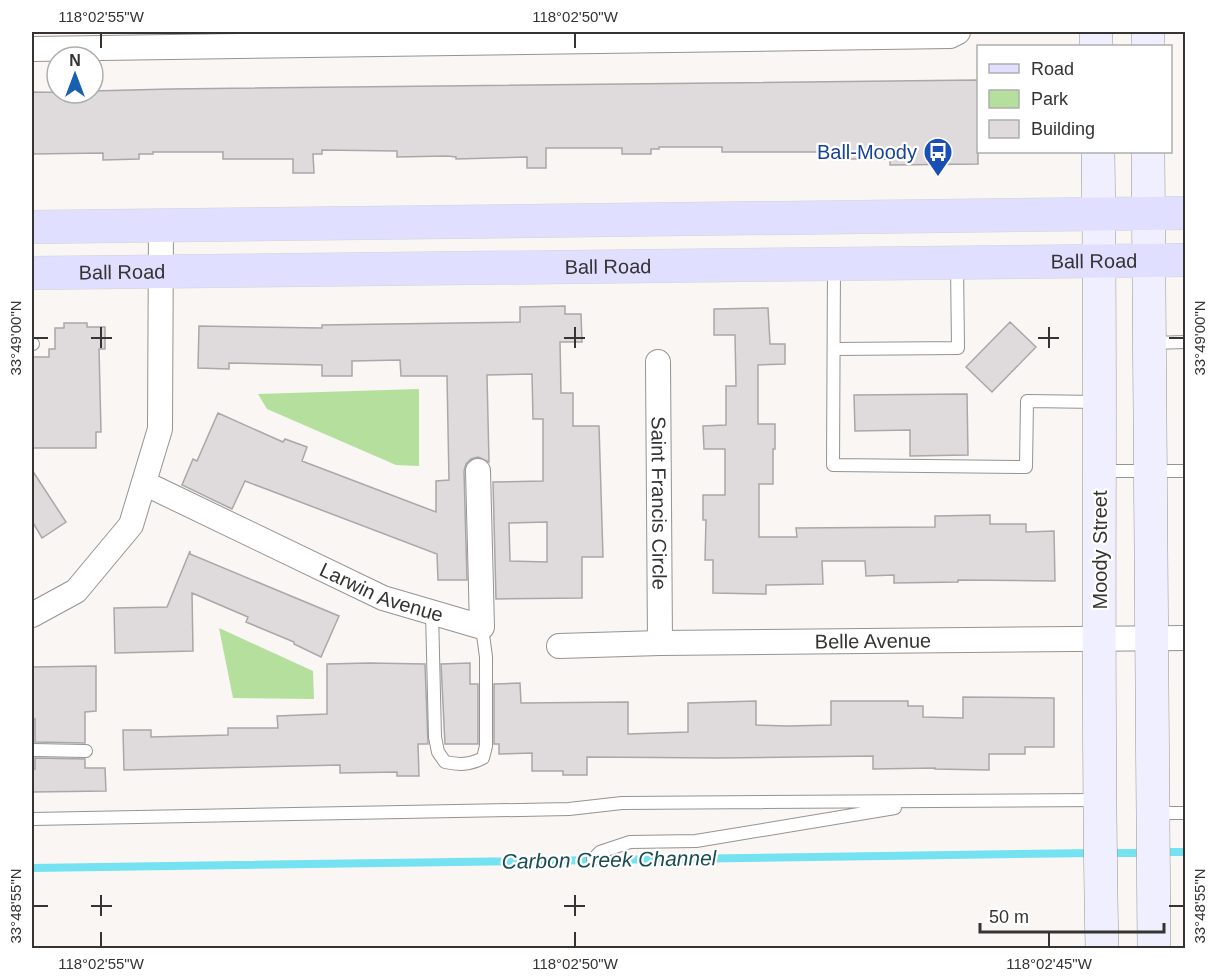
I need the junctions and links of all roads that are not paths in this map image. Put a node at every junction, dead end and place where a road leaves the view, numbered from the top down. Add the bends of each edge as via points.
1 (958, 32) edge
2 (573, 37) edge
3 (294, 39) edge
4 (32, 49) edge
5 (1098, 153) edge
6 (1148, 153) edge
7 (1149, 213) junction
8 (1185, 213) edge
9 (1098, 214) junction
10 (161, 226) junction
11 (32, 227) edge
12 (1098, 260) junction
13 (1149, 260) junction
14 (1185, 260) edge
15 (957, 262) junction
16 (834, 264) junction
17 (161, 272) junction
18 (32, 273) edge
19 (1185, 342) edge
20 (1150, 343) junction
21 (834, 350) junction
22 (658, 362) dead end
23 (1100, 402) junction
24 (478, 471) dead end
25 (1100, 471) junction
26 (1150, 471) junction
27 (1185, 471) edge
28 (144, 483) junction
29 (432, 612) junction
30 (32, 615) edge
31 (482, 627) junction
32 (1101, 639) junction
33 (1152, 639) junction
34 (1185, 639) edge
35 (660, 643) junction
36 (559, 646) dead end
37 (32, 750) edge
38 (86, 751) dead end
39 (935, 802) junction
40 (1100, 811) junction
41 (1185, 813) edge
42 (1154, 818) junction
43 (32, 819) edge
44 (593, 859) dead end
45 (1102, 948) edge
46 (1154, 948) edge

1 - 2 street via 950,36
2 - 3 street
3 - 4 street
5 - 9 main road, Moody Street
6 - 7 main road
7 - 8 main road
7 - 9 main road
7 - 13 main road
9 - 10 main road
9 - 12 main road, Moody Street
10 - 11 main road
10 - 17 street
12 - 13 main road, Ball Road
12 - 15 main road, Ball Road
12 - 23 main road, Moody Street
13 - 14 main road, Ball Road
13 - 20 main road
15 - 16 main road, Ball Road
15 - 21 lane via 958,348
16 - 17 main road, Ball Road
16 - 21 lane
17 - 18 main road, Ball Road
17 - 28 street via 160,429
19 - 20 lane
20 - 26 main road
21 - 23 lane via 833,465 1026,467 1027,401
22 - 35 street, Saint Francis Circle
23 - 25 main road, Moody Street
24 - 31 street
25 - 26 lane
25 - 32 main road, Moody Street
26 - 27 lane
26 - 33 main road
28 - 29 street, Larwin Avenue via 383,598
28 - 30 street via 131,525 76,591
29 - 31 street, Larwin Avenue
29 - 31 lane via 435,737 445,762 472,764 483,758 485,752 486,657
32 - 33 street, Belle Avenue
32 - 35 street, Belle Avenue
32 - 40 main road, Moody Street
33 - 34 street, Belle Avenue
33 - 42 main road
35 - 36 street, Belle Avenue
37 - 38 lane
39 - 40 lane
39 - 43 lane via 622,803 569,809
39 - 44 lane via 696,841 630,842 600,852
40 - 45 main road, Moody Street
41 - 42 lane
42 - 46 main road

